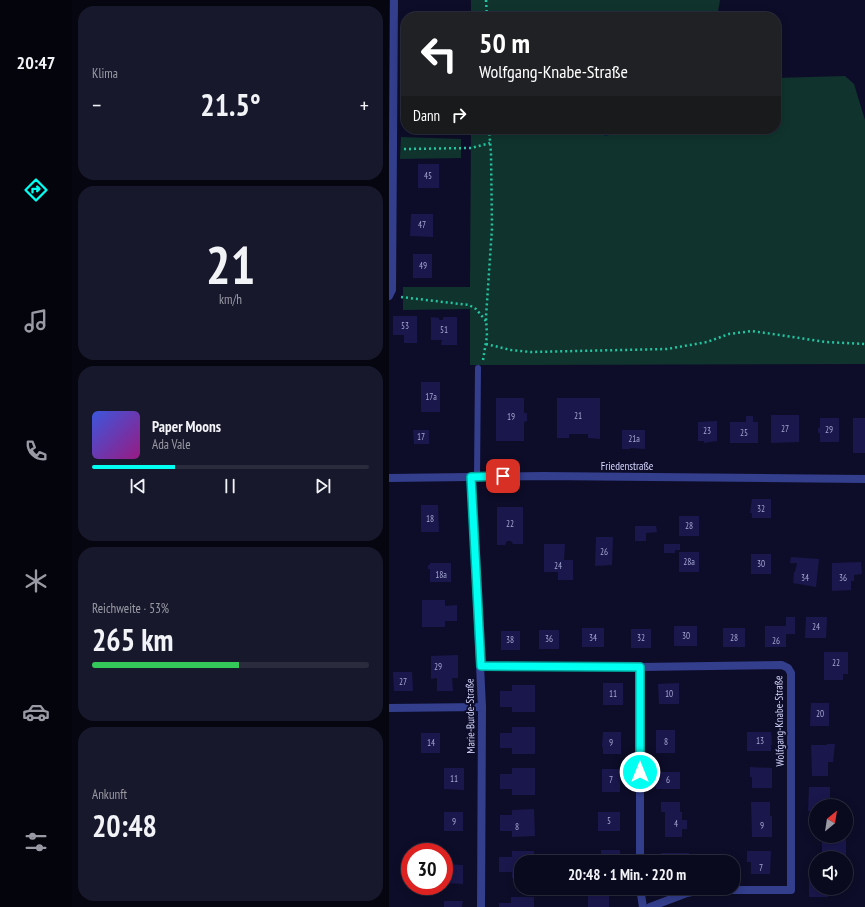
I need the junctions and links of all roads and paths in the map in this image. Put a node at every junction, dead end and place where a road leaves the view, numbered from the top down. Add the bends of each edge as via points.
1 (486, 0) edge
2 (393, 1) edge
3 (487, 12) edge
4 (489, 134) edge
5 (490, 143) junction
6 (391, 149) edge
7 (390, 295) edge
8 (486, 321) junction
9 (485, 344) junction
10 (865, 344) edge
11 (478, 368) joint
12 (474, 477) junction
13 (389, 478) edge
14 (865, 479) edge
15 (481, 666) junction
16 (640, 667) junction
17 (482, 707) junction
18 (389, 708) edge
19 (640, 855) edge
20 (641, 895) edge
21 (481, 907) edge
22 (643, 907) edge
23 (650, 907) edge

1 - 3 path
2 - 6 street
4 - 5 path
5 - 6 path via 471,148
5 - 8 path via 492,228
6 - 7 street
7 - 8 path via 469,306 476,309
8 - 9 path
9 - 10 path via 531,352 667,349 752,331 826,342
9 - 11 path via 483,364
11 - 12 lane
12 - 13 street, Friedenstraße
12 - 14 street, Friedenstraße
12 - 15 street, Marie-Burde-Straße
15 - 16 street, Wolfgang-Knabe-Straße
15 - 17 street, Marie-Burde-Straße
16 - 19 street
16 - 23 street, Wolfgang-Knabe-Straße via 782,665 791,673 791,890 701,890
17 - 18 street
17 - 21 street, Marie-Burde-Straße
20 - 22 street

